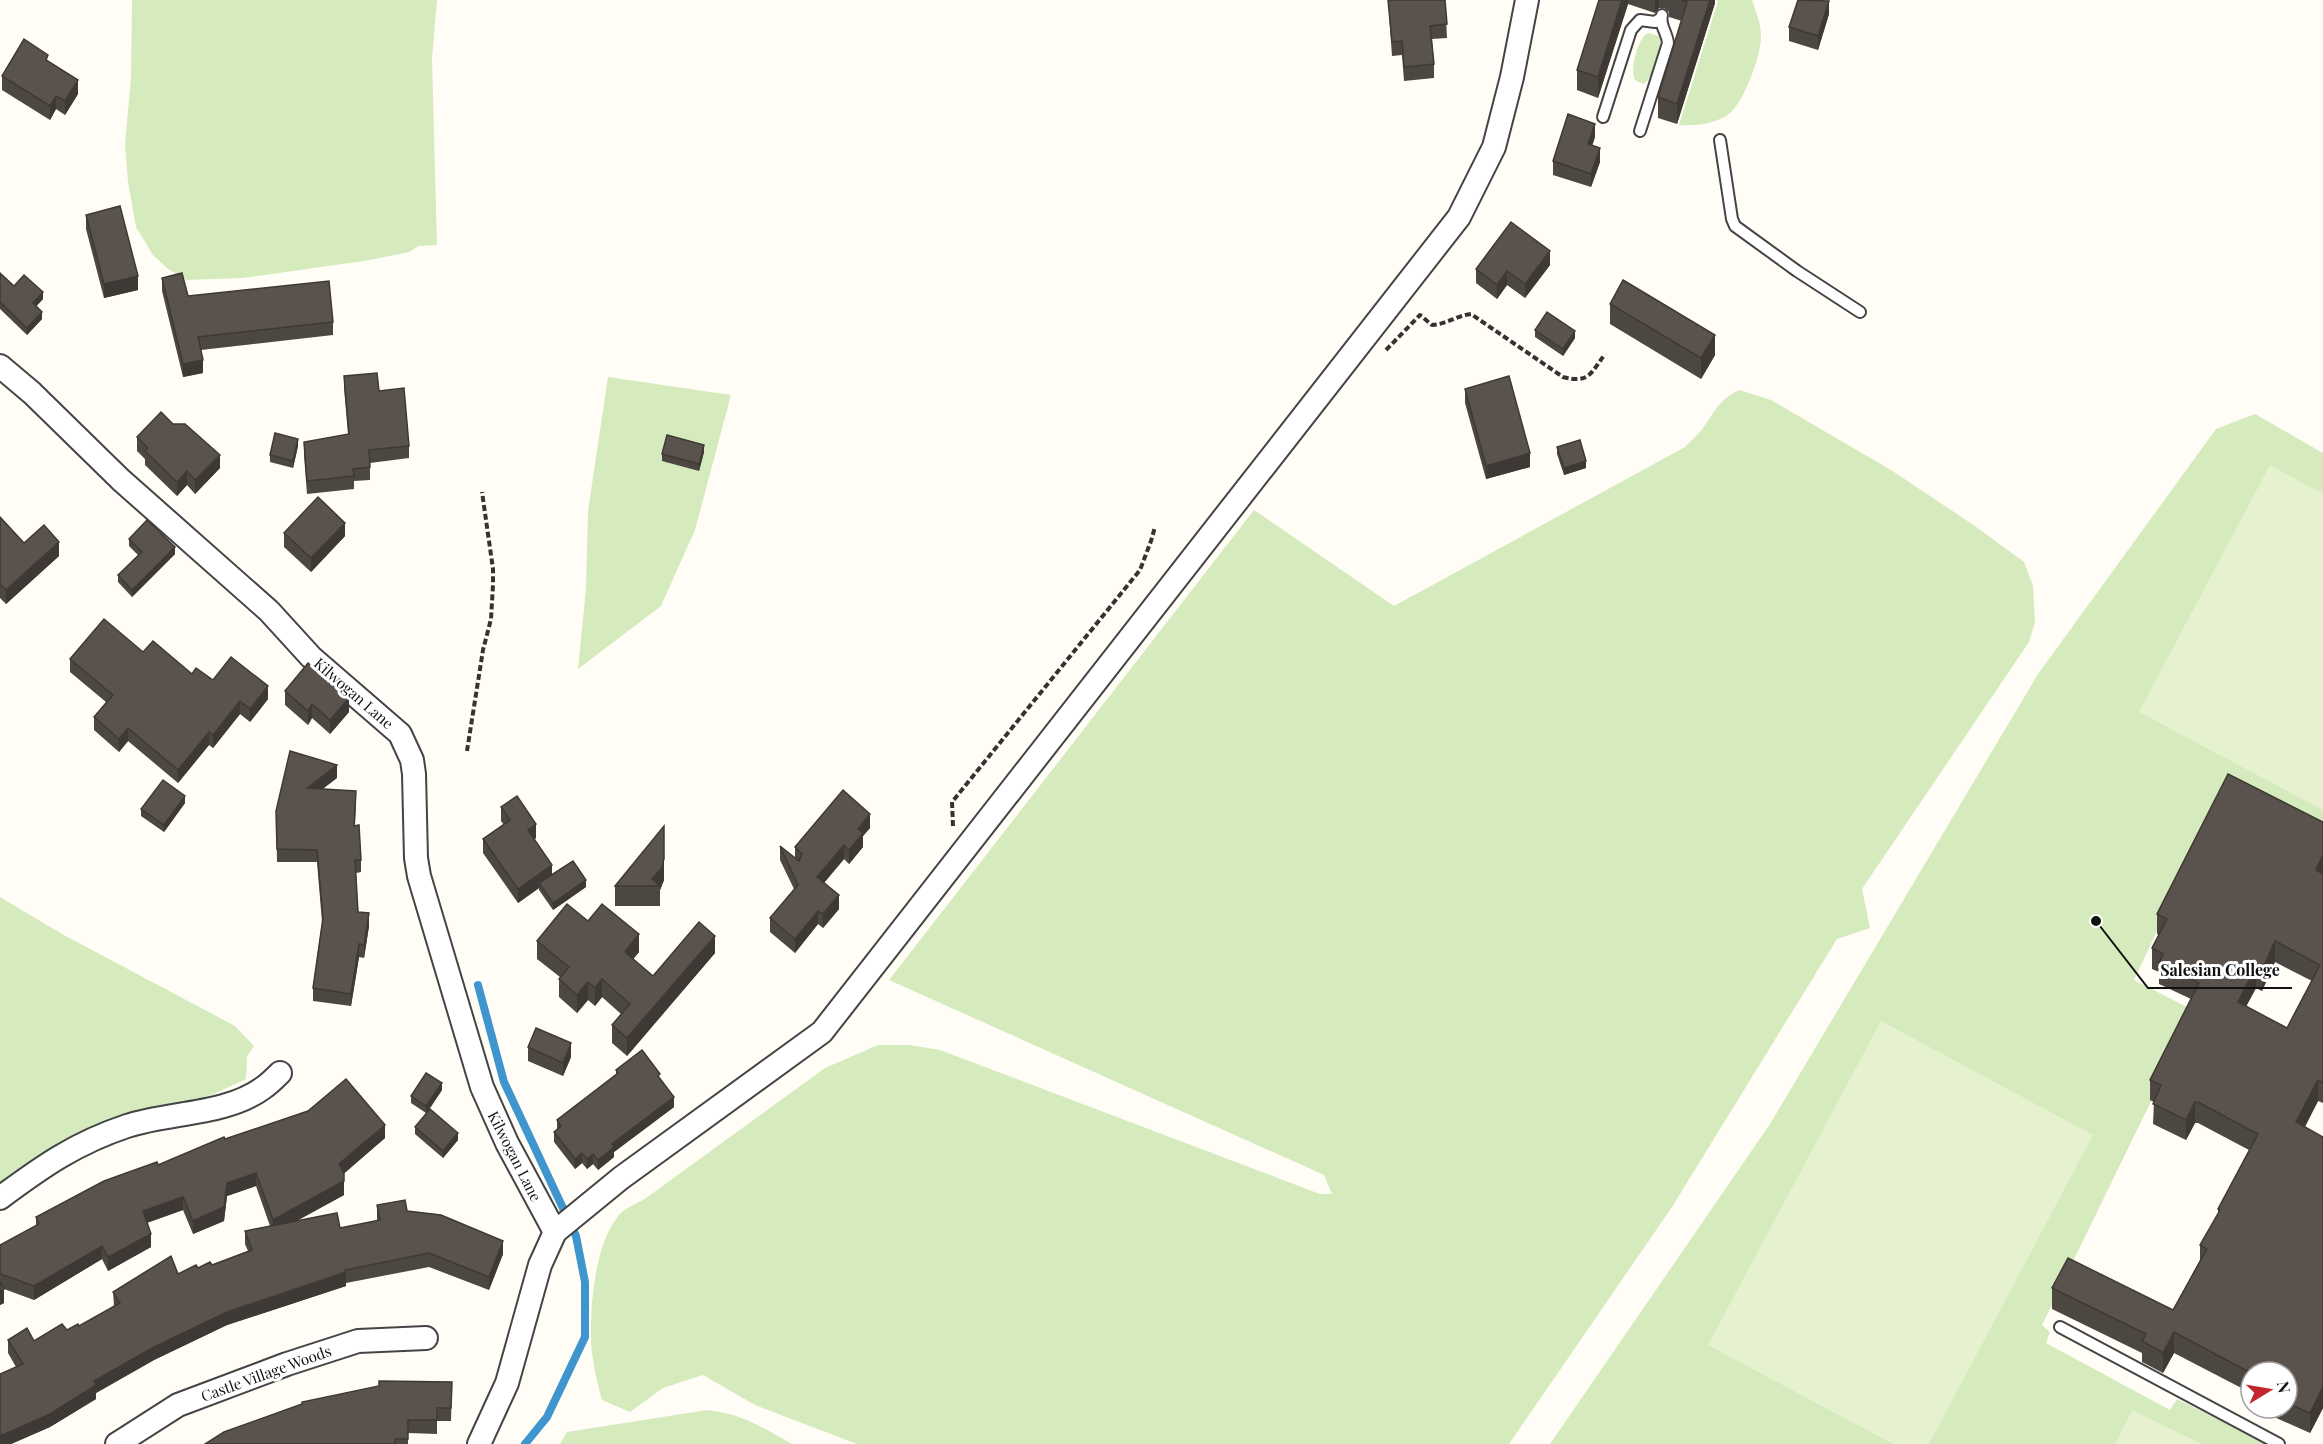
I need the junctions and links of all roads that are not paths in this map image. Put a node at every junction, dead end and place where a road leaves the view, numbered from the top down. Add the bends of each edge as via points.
1 (1527, 0) edge
2 (1603, 117) dead end
3 (1640, 131) dead end
4 (1720, 140) dead end
5 (1860, 312) dead end
6 (0, 366) edge
7 (280, 1073) dead end
8 (0, 1198) edge
9 (559, 1229) junction
10 (2060, 1326) dead end
11 (426, 1338) dead end
12 (117, 1444) edge
13 (479, 1444) edge
14 (2279, 1444) edge

1 - 9 street via 1494,147 1459,217 822,1032 621,1178
2 - 3 lane via 1631,30 1640,20 1655,21 1662,16 1668,43
4 - 5 lane via 1735,226
6 - 9 street, Kilwogan Lane via 269,611 311,657 400,734 413,767 419,876 482,1087 507,1143
7 - 8 street via 263,1088 241,1099 128,1126 71,1149
9 - 13 street via 540,1265 507,1383
10 - 14 lane
11 - 12 street, Castle Village Woods via 358,1341 287,1364 178,1405

